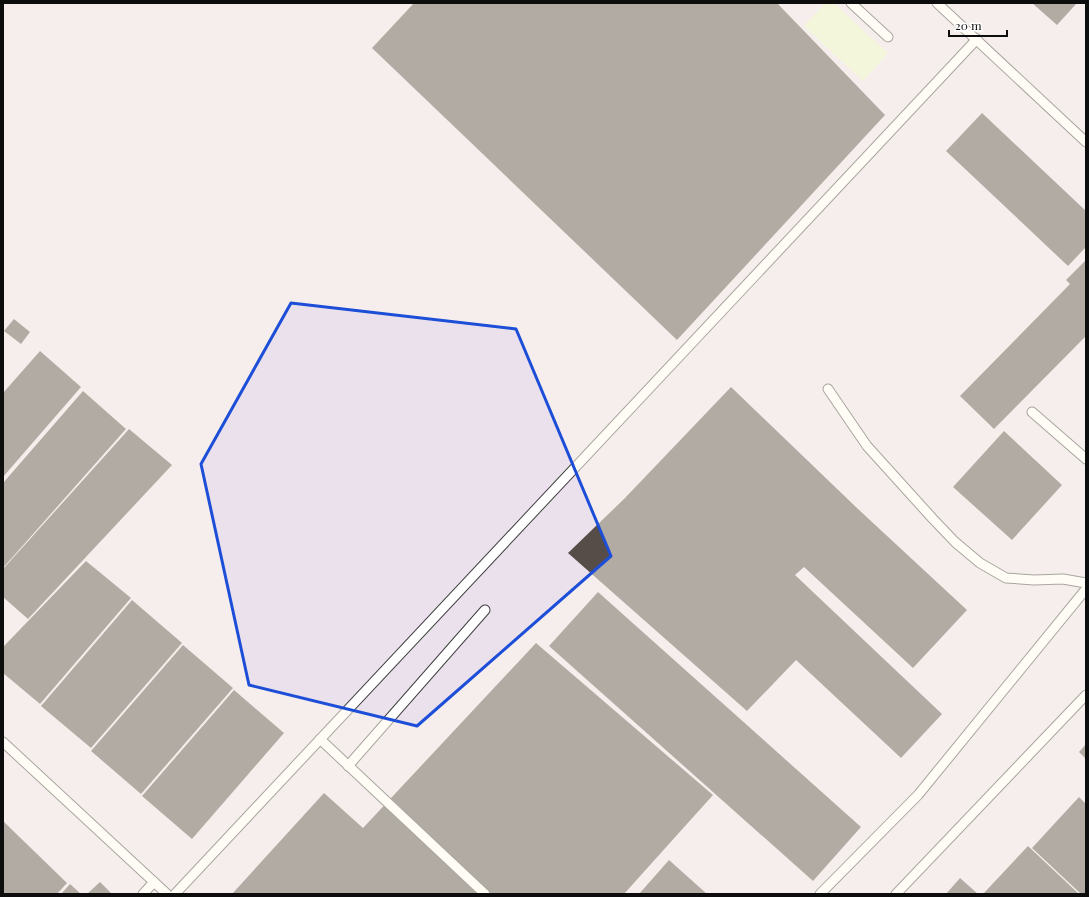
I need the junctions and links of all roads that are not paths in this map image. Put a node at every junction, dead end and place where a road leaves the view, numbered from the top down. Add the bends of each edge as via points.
1 (851, 3) edge
2 (937, 3) edge
3 (888, 37) dead end
4 (977, 39) junction
5 (1086, 142) edge
6 (828, 389) dead end
7 (1032, 412) dead end
8 (1086, 460) edge
9 (1086, 583) edge
10 (1086, 589) edge
11 (485, 610) dead end
12 (1086, 695) edge
13 (320, 739) junction
14 (3, 742) edge
15 (348, 766) junction
16 (154, 882) junction
17 (143, 894) edge
18 (167, 894) edge
19 (175, 894) edge
20 (485, 894) edge
21 (820, 894) edge
22 (896, 894) edge

1 - 3 lane
2 - 4 lane
4 - 5 lane
4 - 13 lane
6 - 9 lane via 872,451 955,542 980,562 1006,578 1063,579
7 - 8 lane
10 - 21 lane via 918,795
11 - 15 lane
12 - 22 lane
13 - 15 lane
13 - 19 lane
14 - 16 lane
15 - 20 lane
16 - 17 lane
16 - 18 lane

